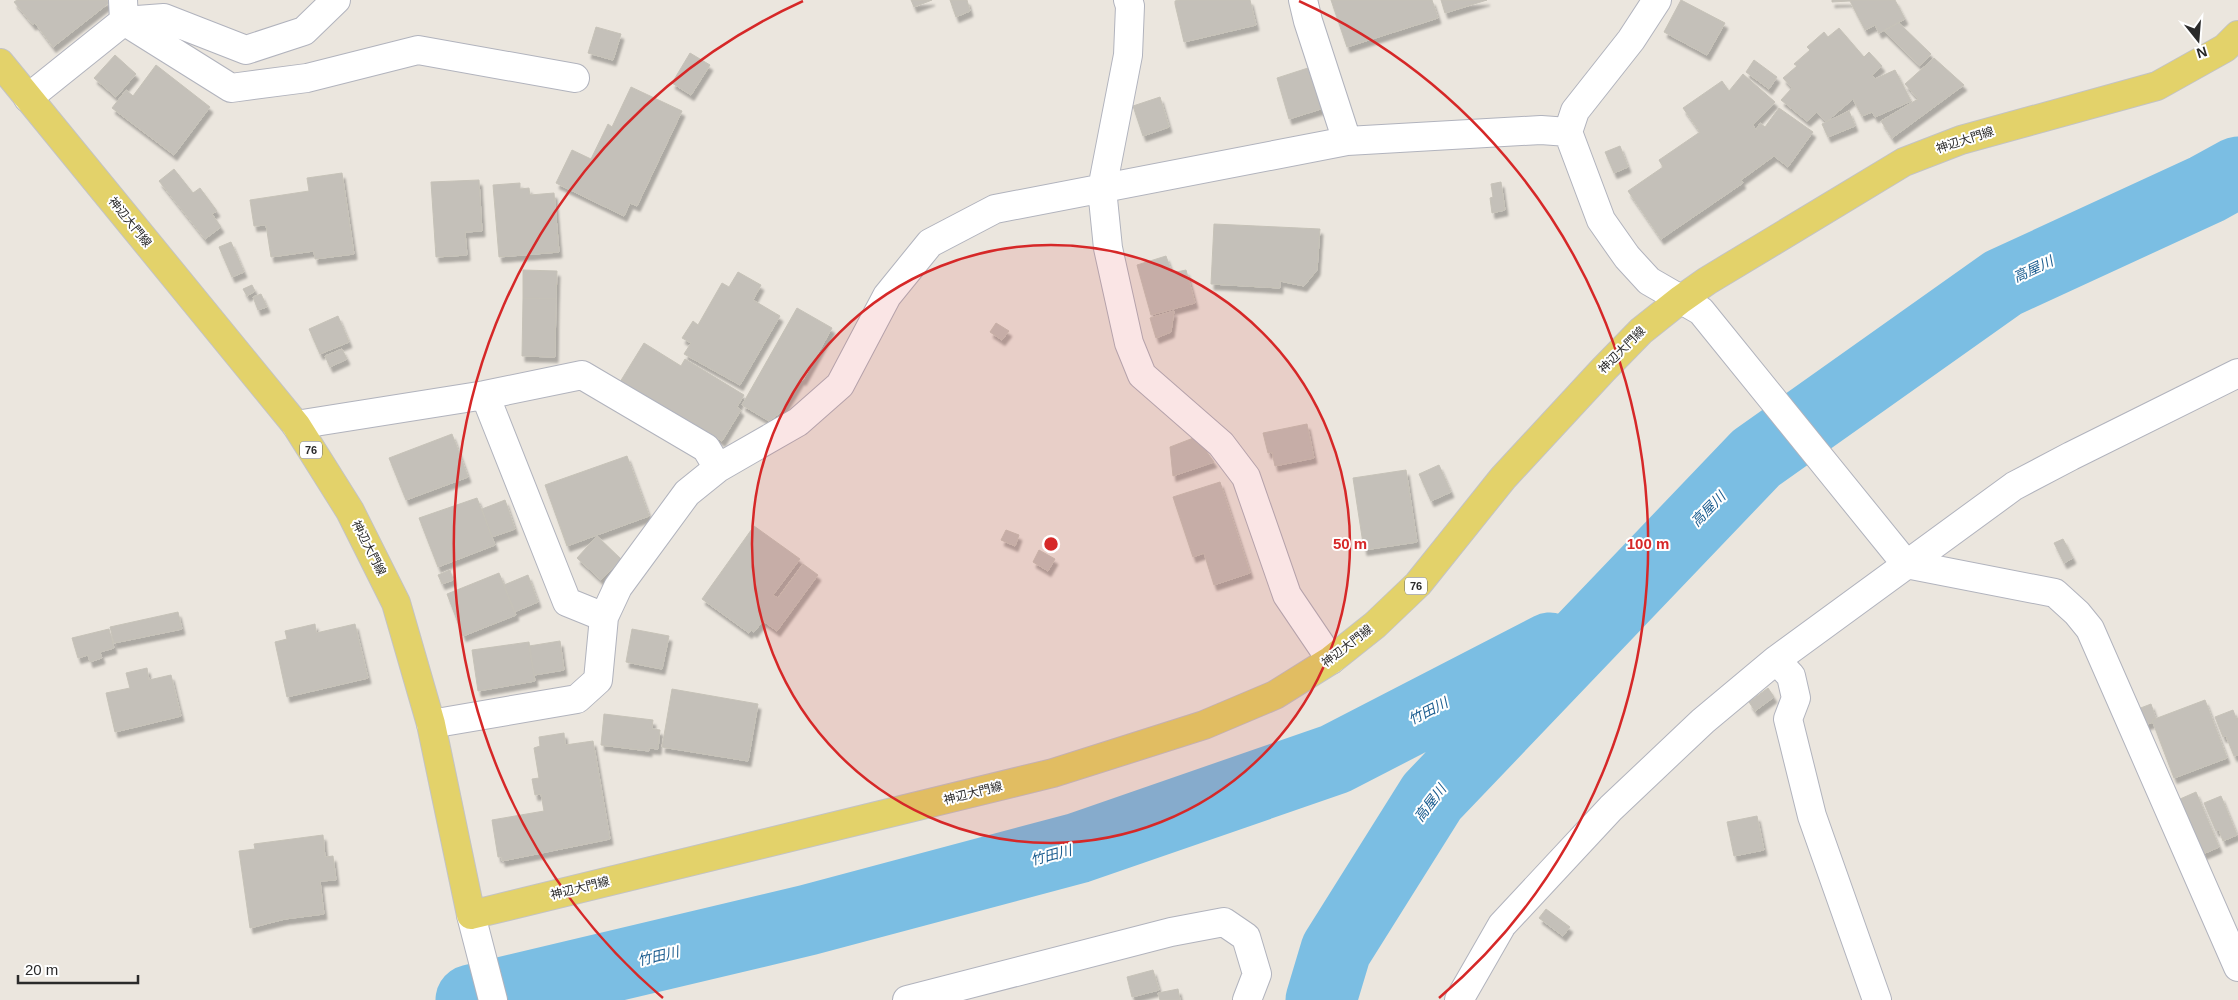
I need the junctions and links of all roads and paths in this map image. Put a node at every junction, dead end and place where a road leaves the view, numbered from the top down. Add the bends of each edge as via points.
1 (336, 0) edge
2 (1128, 0) edge
3 (1303, 0) edge
4 (1657, 0) edge
5 (123, 11) edge
6 (2238, 35) edge
7 (0, 63) edge
8 (575, 78) dead end
9 (28, 98) junction
10 (1568, 132) junction
11 (1347, 141) junction
12 (1102, 189) junction
13 (1690, 305) junction
14 (2238, 373) edge
15 (485, 395) junction
16 (296, 425) junction
17 (718, 468) junction
18 (1903, 560) junction
19 (604, 617) junction
20 (1331, 660) junction
21 (1776, 660) junction
22 (431, 724) junction
23 (473, 924) junction
24 (2238, 967) edge
25 (493, 1000) edge
26 (907, 1000) edge
27 (1247, 1000) edge
28 (1459, 1000) edge
29 (1877, 1000) edge

1 - 5 street via 304,32 246,50 164,18
2 - 12 street via 1128,56
3 - 11 street
4 - 10 street via 1631,40 1574,111
5 - 8 street via 231,88 306,78 418,50
5 - 9 street
6 - 13 main road, 神辺大門線 / 76 via 2225,48 2157,86 1961,140 1904,162 1707,281
7 - 9 main road, 神辺大門線 / 76
9 - 16 main road, 神辺大門線 / 76
10 - 11 street via 1541,130
10 - 13 street via 1601,220 1627,257 1649,281
11 - 12 street
12 - 17 street via 995,209 930,243 887,296 840,385 798,422
12 - 20 street via 1108,248 1128,343 1142,374 1221,444 1246,477 1287,595
13 - 18 street
13 - 20 main road, 神辺大門線 / 76 via 1641,331 1503,478 1418,584 1375,625
14 - 18 street via 2014,486
15 - 16 street
15 - 17 street via 582,375 706,448
15 - 19 street via 567,602
16 - 22 main road, 神辺大門線 / 76 via 350,511 396,602
17 - 19 street via 688,494 618,587
18 - 21 street
18 - 24 street via 2055,593 2077,613 2090,629
19 - 22 street via 598,680 577,699
20 - 23 main road, 神辺大門線 / 76 via 1275,696 1204,726 1053,773
21 - 28 street via 1703,720 1611,808 1502,925
21 - 29 street via 1791,676 1796,698 1788,719 1812,816
22 - 23 main road, 神辺大門線 / 76
23 - 25 street
26 - 27 street via 1171,932 1224,922 1246,936 1257,974

